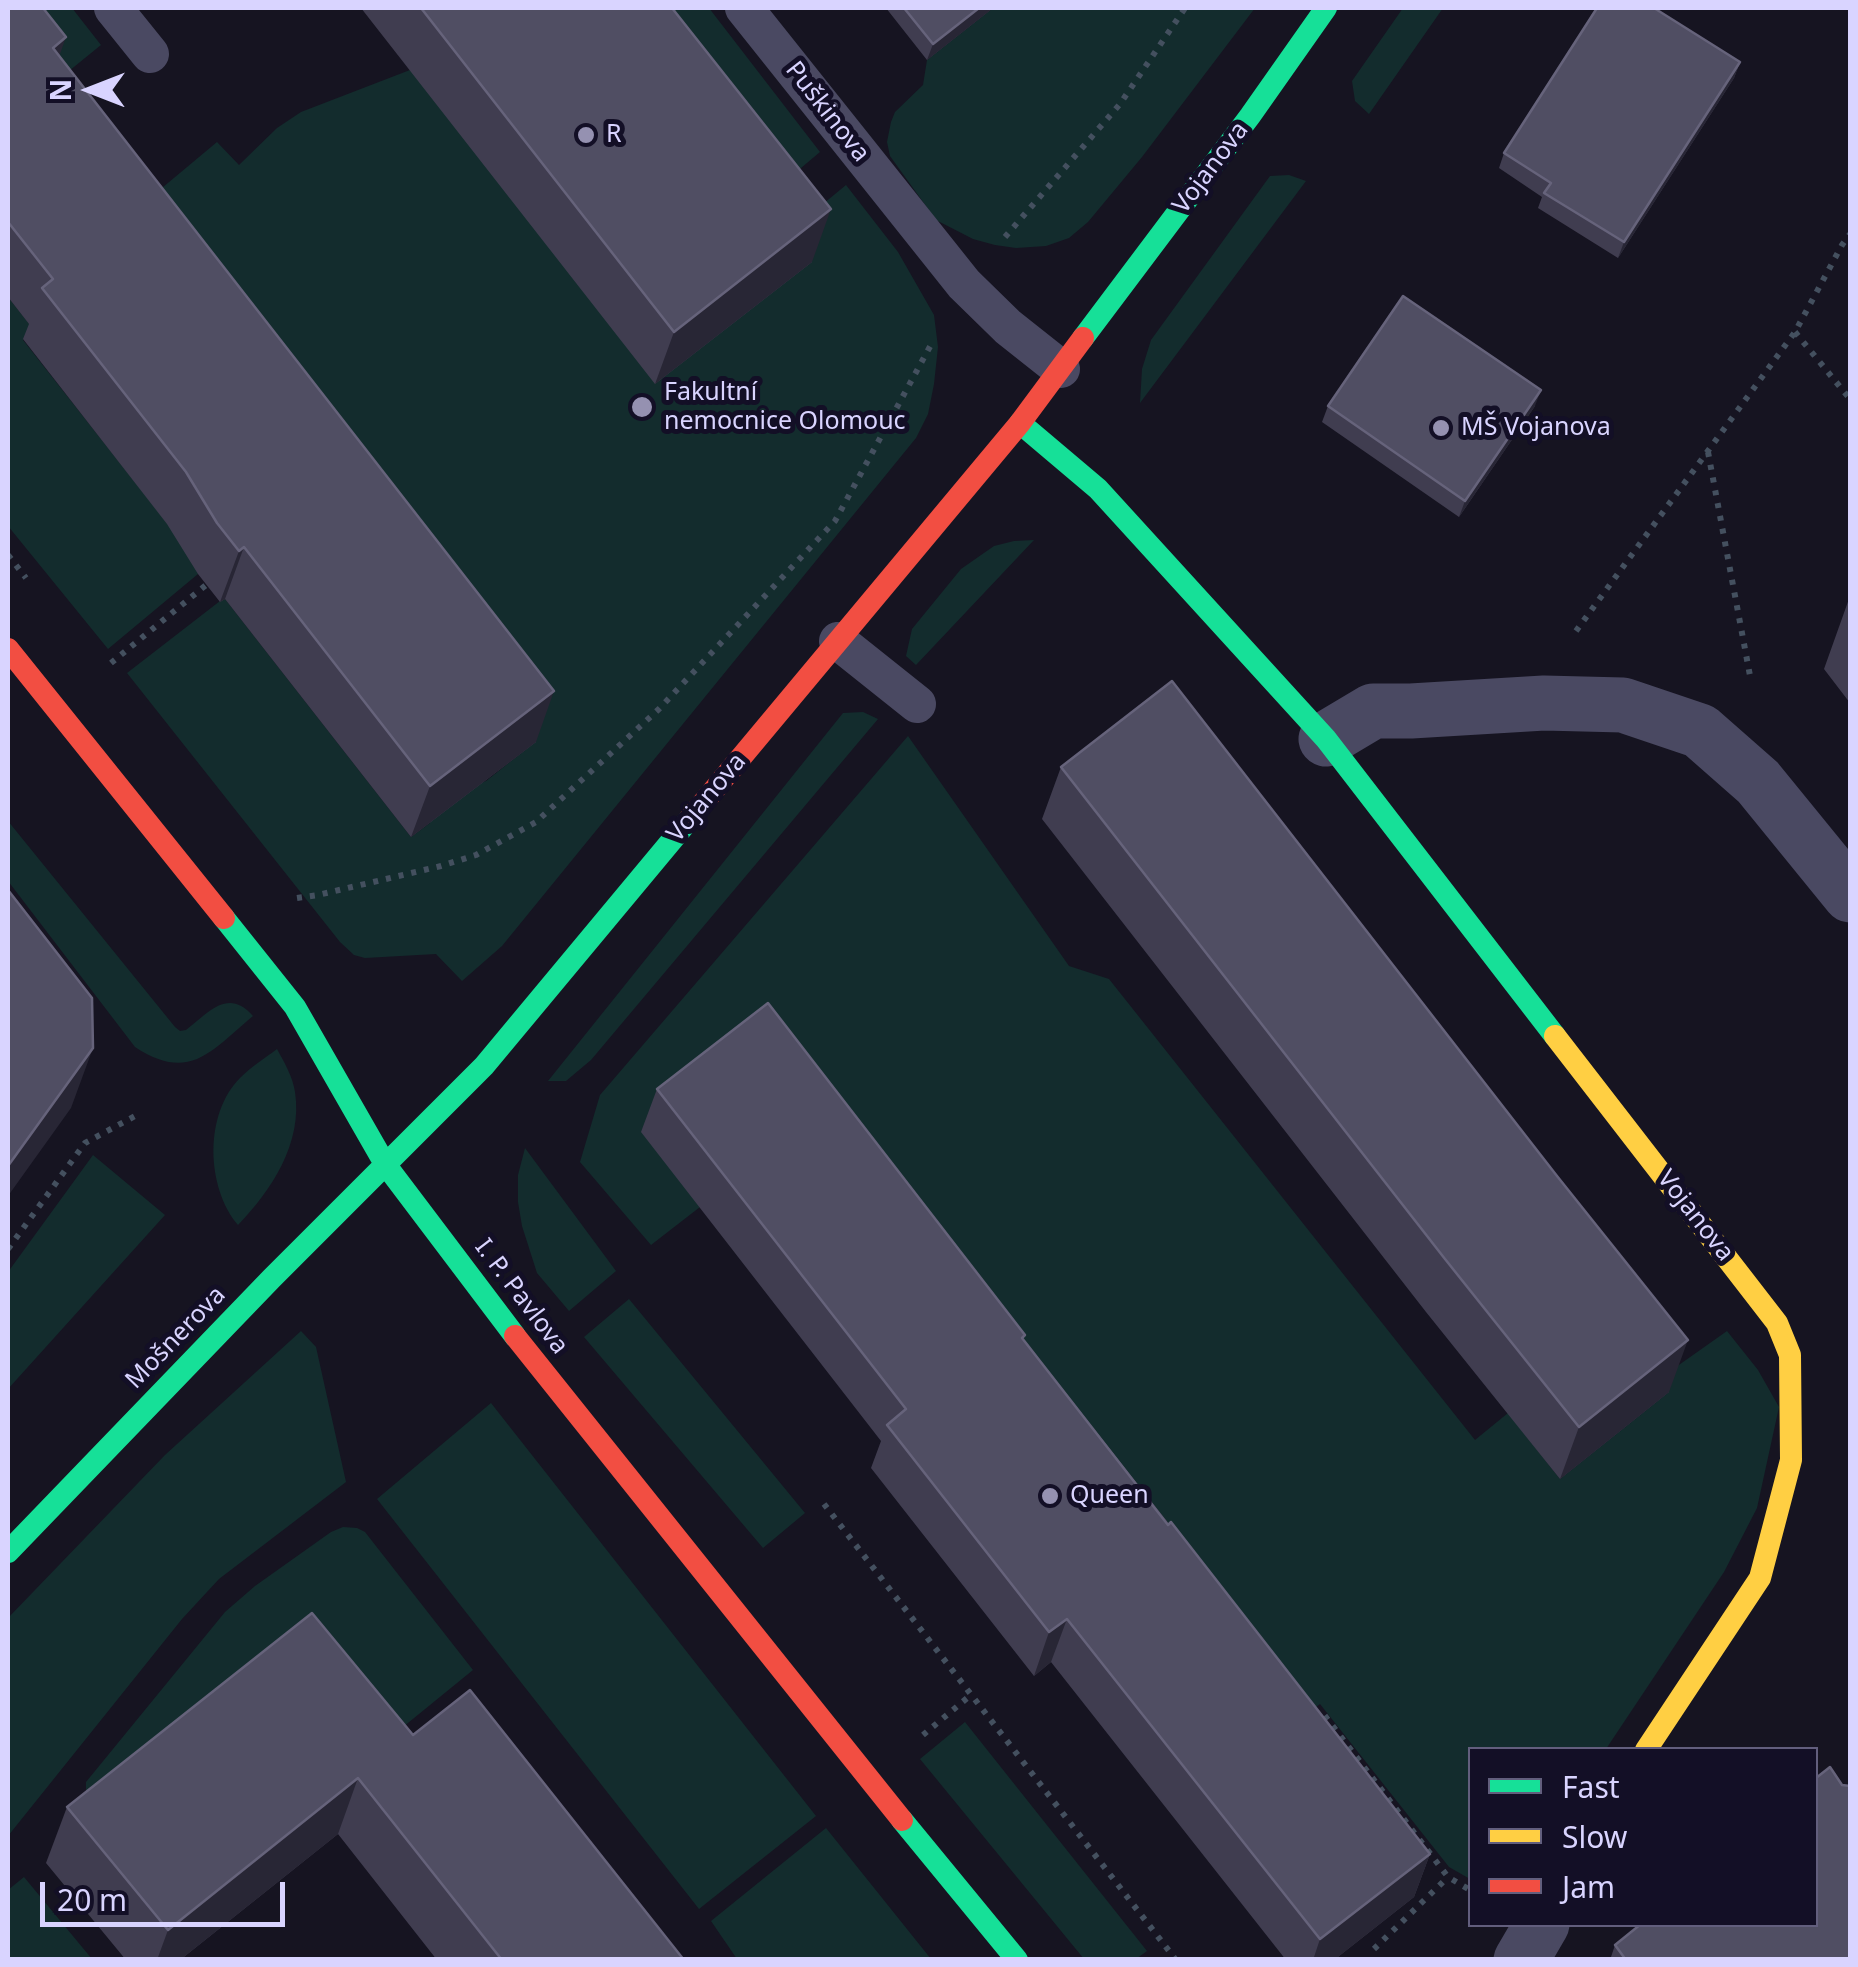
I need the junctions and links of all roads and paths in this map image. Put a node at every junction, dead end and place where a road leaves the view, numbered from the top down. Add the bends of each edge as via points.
1 (113, 8) edge
2 (744, 8) edge
3 (1185, 8) edge
4 (1326, 8) edge
5 (150, 54) dead end
6 (1850, 234) edge
7 (964, 284) junction
8 (1795, 332) junction
9 (1061, 368) junction
10 (1850, 398) edge
11 (1020, 423) junction
12 (1708, 451) junction
13 (206, 584) dead end
14 (1572, 636) dead end
15 (838, 640) junction
16 (8, 649) edge
17 (101, 672) dead end
18 (1752, 687) dead end
19 (917, 704) dead end
20 (1326, 739) junction
21 (1850, 895) edge
22 (286, 899) dead end
23 (135, 1116) dead end
24 (386, 1164) junction
25 (8, 1249) edge
26 (824, 1504) dead end
27 (8, 1552) edge
28 (972, 1694) junction
29 (1311, 1722) edge
30 (920, 1736) dead end
31 (1648, 1747) edge
32 (1448, 1878) junction
33 (1468, 1889) edge
34 (1540, 1927) edge
35 (1374, 1950) edge
36 (1170, 1952) junction
37 (1017, 1960) edge
38 (1161, 1960) edge
39 (1176, 1960) edge
40 (1521, 1960) edge

1 - 5 lane
2 - 7 lane, Puškinova
3 - 7 path via 1120,104
4 - 9 street, Vojanova
6 - 8 path
7 - 9 lane, Puškinova
7 - 22 path via 835,522 659,709 536,822 442,866
8 - 10 path
8 - 12 path
9 - 11 street, Vojanova
11 - 15 street, Vojanova
11 - 20 street, Vojanova via 1098,490
12 - 14 path
12 - 18 path
13 - 17 path
15 - 19 lane
15 - 24 street, Vojanova via 484,1066
16 - 24 street, I. P. Pavlova via 295,1007
20 - 21 street via 1373,711 1623,704 1700,731 1758,782
20 - 31 street, Vojanova via 1778,1322 1790,1354 1791,1460 1760,1578
23 - 25 path via 84,1143
24 - 27 street, Mošnerova
24 - 37 street, I. P. Pavlova via 530,1354
26 - 28 path
28 - 30 path
28 - 36 path
29 - 32 path via 1322,1712
32 - 33 path
32 - 35 path
34 - 40 street
36 - 38 path
36 - 39 path

